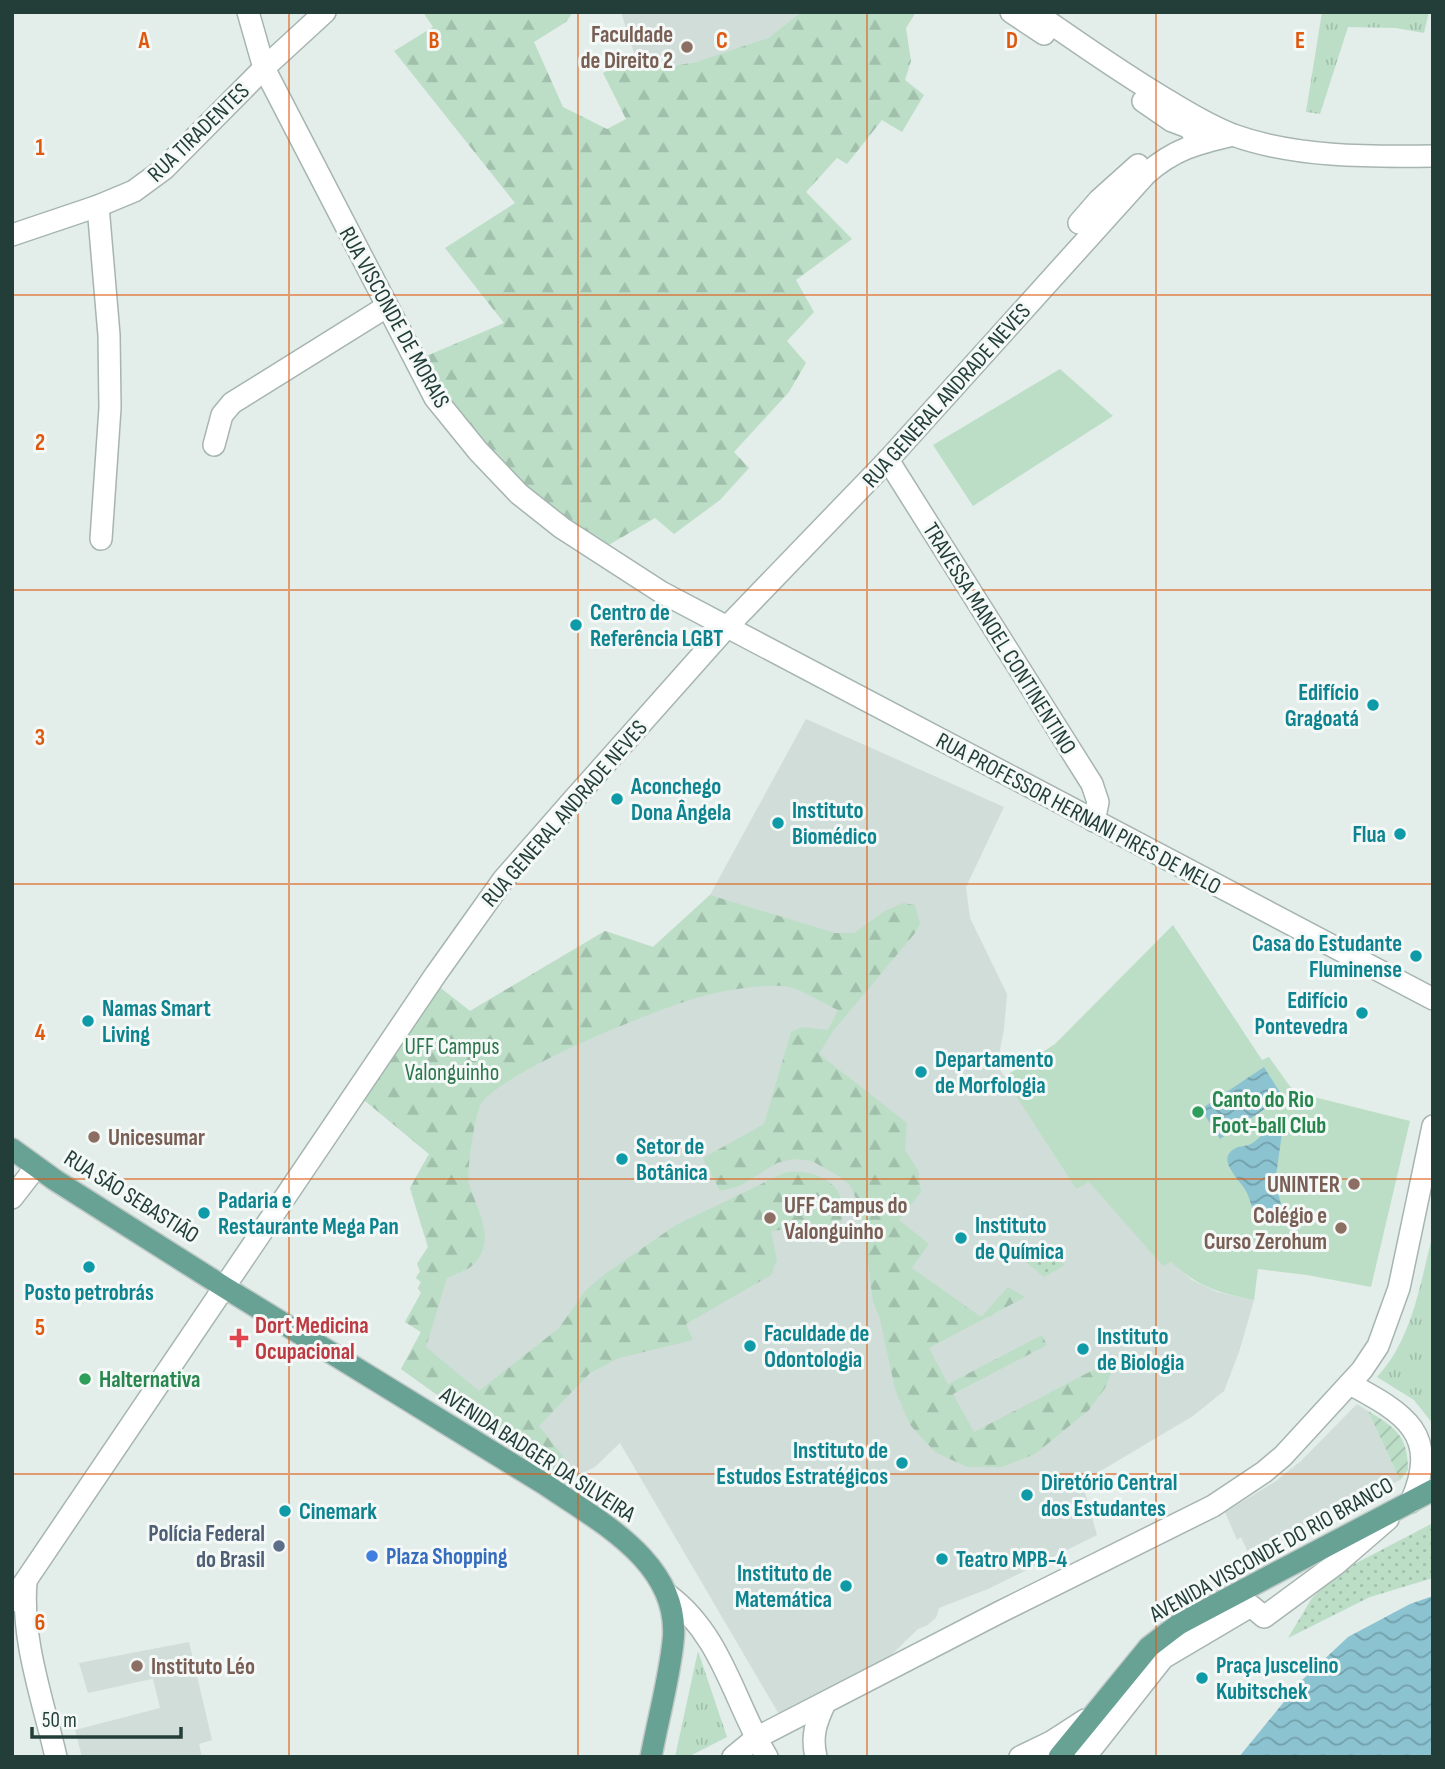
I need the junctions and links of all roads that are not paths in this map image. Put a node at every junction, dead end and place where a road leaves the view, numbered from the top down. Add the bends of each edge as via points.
1 (248, 12) edge
2 (325, 12) edge
3 (1010, 12) edge
4 (1034, 12) edge
5 (264, 68) junction
6 (1233, 135) junction
7 (1433, 156) edge
8 (98, 206) junction
9 (1079, 223) dead end
10 (12, 235) edge
11 (386, 307) junction
12 (214, 445) dead end
13 (888, 460) junction
14 (101, 539) dead end
15 (726, 628) junction
16 (1094, 821) junction
17 (1433, 999) edge
18 (1433, 1126) edge
19 (12, 1149) edge
20 (36, 1167) junction
21 (12, 1198) edge
22 (224, 1287) junction
23 (1350, 1384) junction
24 (1433, 1490) edge
25 (1406, 1504) junction
26 (26, 1580) junction
27 (668, 1595) junction
28 (12, 1601) edge
29 (12, 1640) edge
30 (32, 1657) junction
31 (825, 1703) junction
32 (1090, 1717) junction
33 (761, 1747) edge
34 (56, 1757) edge
35 (651, 1757) edge
36 (733, 1757) edge
37 (816, 1757) edge
38 (1020, 1757) edge
39 (1059, 1757) edge
40 (1085, 1757) edge

1 - 5 street, RUA VISCONDE DE MORAIS
2 - 5 street, RUA TIRADENTES
3 - 9 street via 1172,121 1196,130 1145,158
4 - 6 street via 1138,83
5 - 8 street, RUA TIRADENTES via 164,169 134,191
5 - 11 street, RUA VISCONDE DE MORAIS
6 - 7 street via 1300,150
6 - 13 street, RUA GENERAL ANDRADE NEVES via 1185,148 1146,174
8 - 10 street, RUA TIRADENTES
8 - 14 street via 110,408
11 - 12 street via 232,403 222,415
11 - 15 street, RUA VISCONDE DE MORAIS via 435,398 519,494 604,557
13 - 15 street, RUA GENERAL ANDRADE NEVES
13 - 16 street, TRAVESSA MANOEL CONTINENTINO via 1092,784 1098,802
15 - 16 street, RUA PROFESSOR HERNANI PIRES DE MELO
15 - 22 street, RUA GENERAL ANDRADE NEVES via 482,908
16 - 17 street, RUA PROFESSOR HERNANI PIRES DE MELO
18 - 23 street via 1390,1316 1378,1346
19 - 20 main road, RUA SÃO SEBASTIÃO
20 - 21 street
20 - 22 main road, RUA SÃO SEBASTIÃO
22 - 26 street, RUA GENERAL ANDRADE NEVES
22 - 27 main road, AVENIDA BADGER DA SILVEIRA via 594,1516 637,1552
23 - 25 street via 1394,1408 1416,1434 1423,1464 1419,1483
23 - 31 street via 1283,1456 1213,1506
24 - 25 main road, AVENIDA VISCONDE DO RIO BRANCO
25 - 32 main road, AVENIDA VISCONDE DO RIO BRANCO via 1179,1624 1149,1647
25 - 40 street via 1264,1617 1251,1606 1163,1658
26 - 28 street, RUA GENERAL ANDRADE NEVES
26 - 30 street via 24,1601
27 - 33 street via 685,1607 705,1632
27 - 35 main road, AVENIDA BADGER DA SILVEIRA via 674,1640
29 - 30 street
30 - 34 street
31 - 33 street
31 - 37 street via 814,1731
32 - 38 street
32 - 39 main road, AVENIDA VISCONDE DO RIO BRANCO
33 - 36 street

